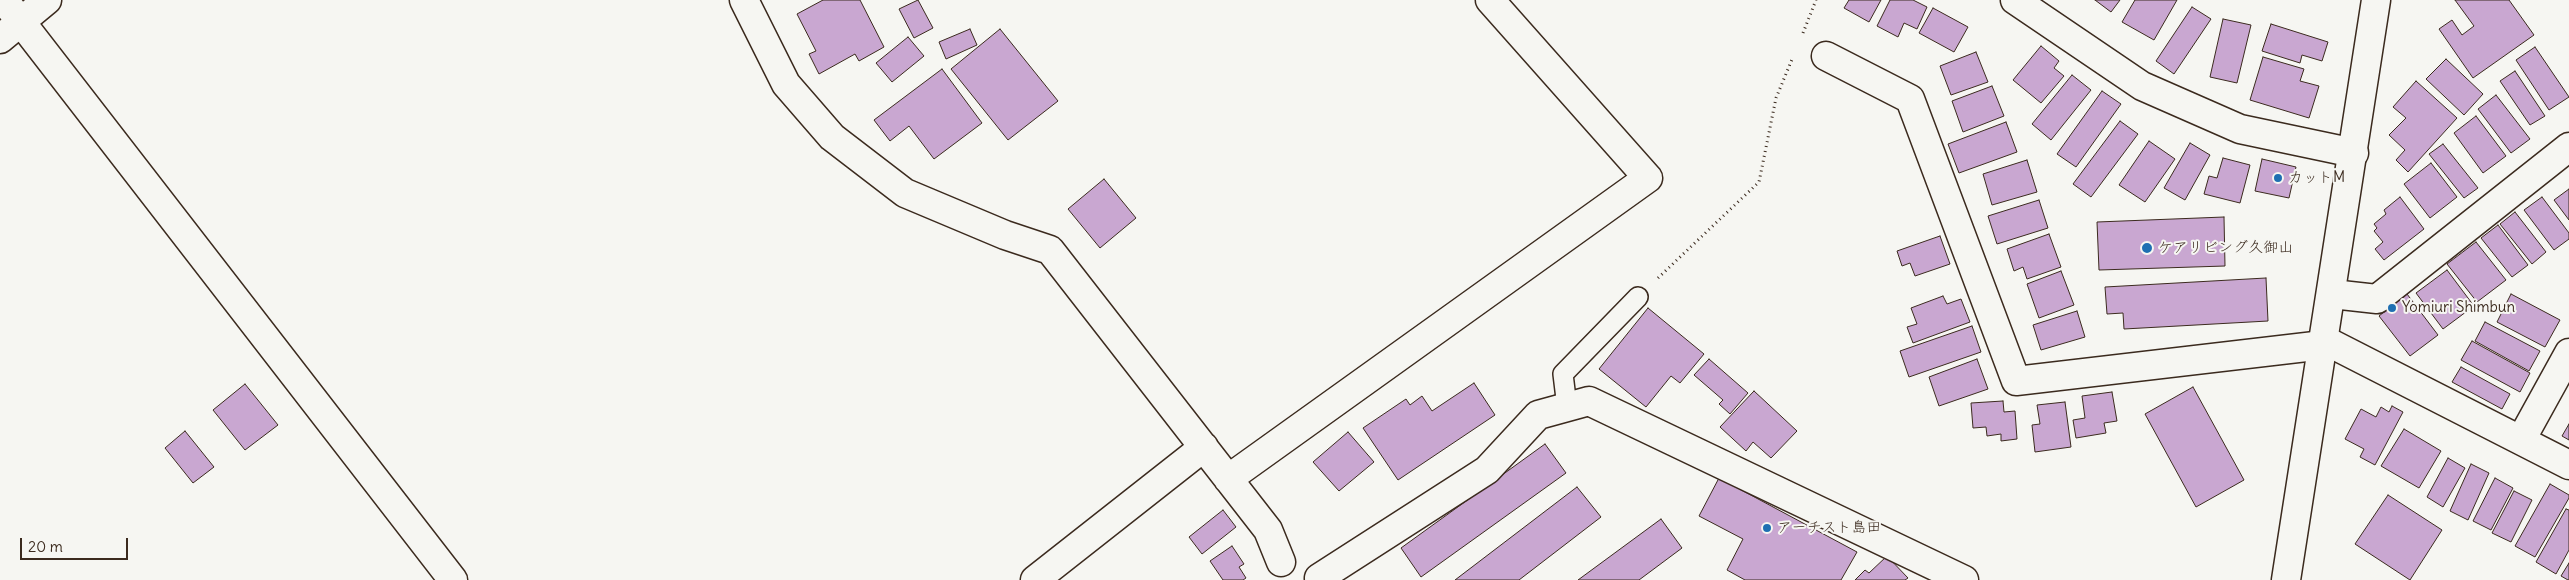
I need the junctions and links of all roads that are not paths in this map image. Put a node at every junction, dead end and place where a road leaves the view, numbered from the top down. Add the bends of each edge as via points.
1 (4, 0) edge
2 (48, 0) edge
3 (744, 0) edge
4 (1490, 0) edge
5 (2015, 0) edge
6 (2376, 0) edge
7 (21, 22) junction
8 (0, 39) edge
9 (1826, 56) dead end
10 (2569, 147) edge
11 (2354, 154) junction
12 (2332, 294) junction
13 (1638, 297) road end
14 (2324, 345) junction
15 (2569, 353) edge
16 (1567, 407) junction
17 (2521, 440) junction
18 (1204, 448) junction
19 (2569, 465) edge
20 (1228, 479) junction
21 (1274, 571) edge
22 (1320, 579) edge
23 (453, 580) edge
24 (1035, 580) edge
25 (1964, 580) edge
26 (2286, 580) edge

1 - 7 street
2 - 7 street
3 - 18 street via 786,84 832,137 905,193 1005,235 1050,250
4 - 20 street via 1648,178
5 - 11 street via 2142,86 2240,129
6 - 11 street
7 - 8 street
7 - 23 street
9 - 14 street via 1910,99 2016,381
10 - 12 street via 2377,299
11 - 12 street
12 - 14 street
13 - 16 lane via 1563,374
14 - 17 street via 2332,344
14 - 26 street
15 - 17 street
16 - 22 street via 1538,415 1487,470
16 - 25 street via 1589,401
17 - 19 street
18 - 20 street
18 - 24 street
20 - 21 street via 1268,530
21 - 22 street via 1298,567

